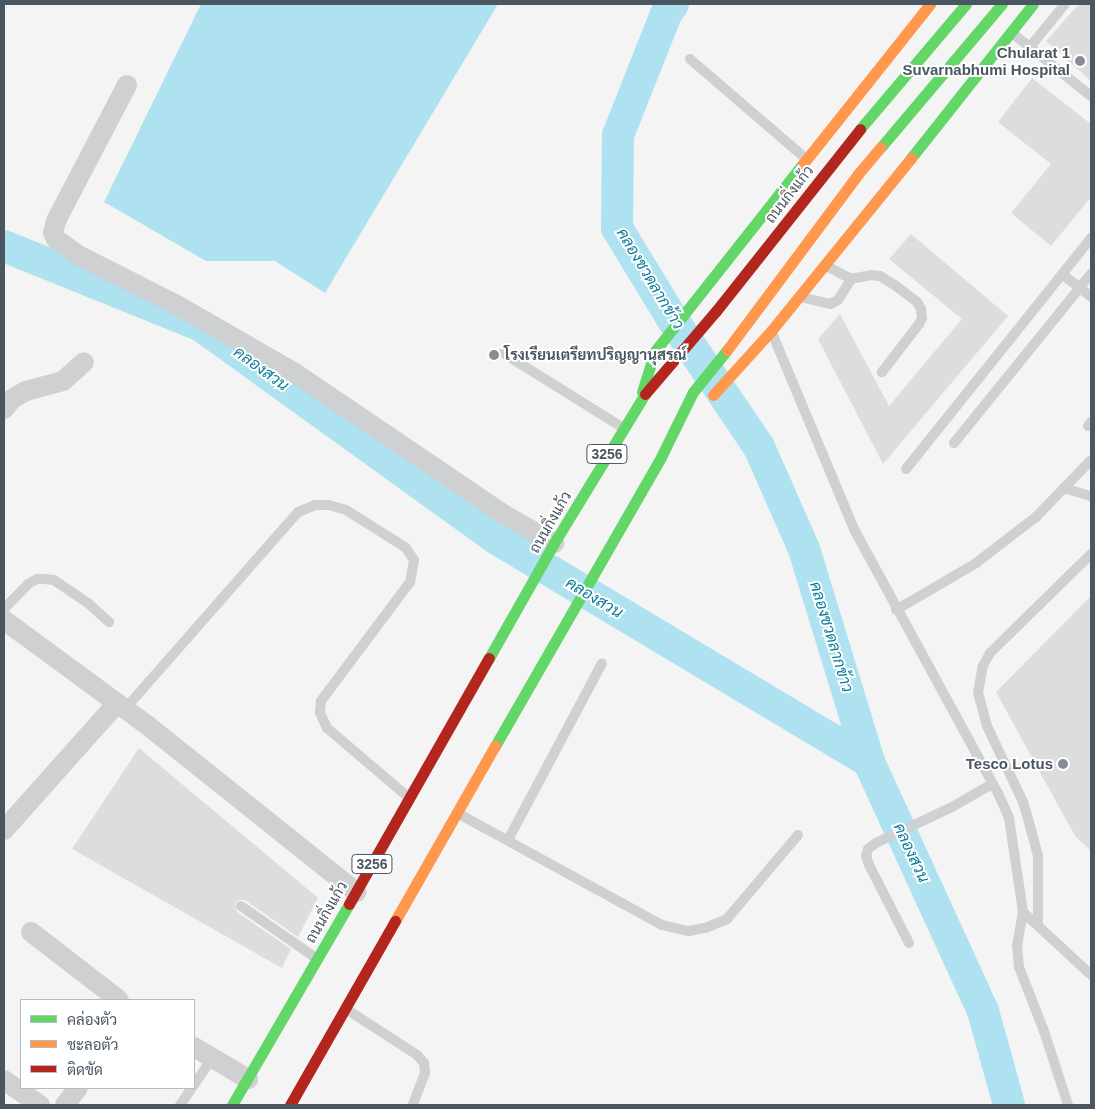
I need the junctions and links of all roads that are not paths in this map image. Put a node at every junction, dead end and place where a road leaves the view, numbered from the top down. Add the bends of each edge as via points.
1 (930, 4) edge
2 (966, 4) edge
3 (1002, 4) edge
4 (1034, 4) edge
5 (1066, 4) edge
6 (1011, 32) junction
7 (1030, 47) junction
8 (690, 60) dead end
9 (128, 86) dead end
10 (1091, 96) edge
11 (808, 161) junction
12 (1091, 238) edge
13 (825, 266) junction
14 (1062, 274) junction
15 (1091, 274) edge
16 (851, 279) junction
17 (1080, 288) junction
18 (799, 297) junction
19 (1091, 297) edge
20 (771, 331) junction
21 (504, 353) dead end
22 (84, 362) dead end
23 (882, 372) dead end
24 (639, 401) junction
25 (4, 409) edge
26 (683, 416) junction
27 (623, 427) junction
28 (954, 443) dead end
29 (1091, 460) edge
30 (906, 468) dead end
31 (1064, 488) junction
32 (1091, 496) edge
33 (553, 545) junction
34 (1091, 554) edge
35 (896, 610) junction
36 (5, 619) edge
37 (108, 622) dead end
38 (602, 663) dead end
39 (121, 706) junction
40 (992, 784) junction
41 (410, 799) junction
42 (456, 812) junction
43 (4, 830) edge
44 (798, 835) dead end
45 (508, 840) junction
46 (356, 892) junction
47 (241, 906) dead end
48 (1023, 912) junction
49 (1038, 925) junction
50 (31, 932) dead end
51 (909, 942) dead end
52 (317, 958) junction
53 (1091, 975) edge
54 (118, 999) edge
55 (345, 1008) junction
56 (195, 1048) edge
57 (212, 1058) junction
58 (248, 1079) junction
59 (4, 1080) edge
60 (195, 1083) edge
61 (77, 1089) edge
62 (191, 1089) edge
63 (40, 1105) edge
64 (65, 1105) edge
65 (180, 1105) edge
66 (232, 1105) edge
67 (290, 1105) edge
68 (413, 1105) edge
69 (1068, 1105) edge

1 - 11 main road
2 - 24 main road, ถนนกิ่งแก้ว / 3256 via 837,156 716,311
3 - 26 main road via 858,174 739,335 692,392
4 - 6 main road
5 - 7 lane
6 - 7 lane
6 - 13 main road
7 - 10 lane
8 - 11 lane
9 - 33 street via 56,221 53,233 56,239 78,255 175,304 295,373
11 - 24 main road via 655,351
12 - 14 lane
13 - 16 lane
13 - 18 main road
14 - 17 lane
14 - 30 lane
15 - 17 lane
16 - 18 lane via 838,300 830,304
16 - 23 lane via 880,276 917,302 921,309 920,324
17 - 19 lane
17 - 28 lane
18 - 20 main road
20 - 26 main road via 701,407
20 - 35 lane via 855,531
21 - 27 lane
22 - 25 street via 63,380 26,391
24 - 27 main road, ถนนกิ่งแก้ว / 3256
26 - 42 main road
27 - 33 main road, ถนนกิ่งแก้ว / 3256
29 - 31 lane
31 - 32 lane
31 - 35 lane via 1036,517 976,563
33 - 41 main road, ถนนกิ่งแก้ว / 3256
34 - 49 lane via 990,653 982,666 978,693 987,726 1023,802 1038,856
35 - 40 lane
36 - 37 lane via 28,584 44,579 54,580 89,604
36 - 39 street
38 - 45 lane
39 - 41 lane via 298,512 315,505 329,504 346,510 405,547 414,560 410,582 321,701 320,713 327,728
39 - 43 street
39 - 46 street
40 - 48 lane via 1009,818
40 - 51 lane via 952,808 868,849 866,856
41 - 46 main road, ถนนกิ่งแก้ว / 3256
42 - 45 lane
42 - 55 main road
44 - 45 lane via 726,919 689,931 662,925
46 - 52 main road, ถนนกิ่งแก้ว / 3256
47 - 52 lane
48 - 49 lane
48 - 69 lane via 1017,945 1019,967
49 - 53 lane
50 - 54 street
52 - 58 main road, ถนนกิ่งแก้ว / 3256
55 - 67 main road
55 - 68 lane via 417,1055 424,1063 425,1073
56 - 57 street
57 - 58 street
57 - 60 lane
58 - 66 main road, ถนนกิ่งแก้ว / 3256
59 - 63 street
61 - 64 street
62 - 65 lane

